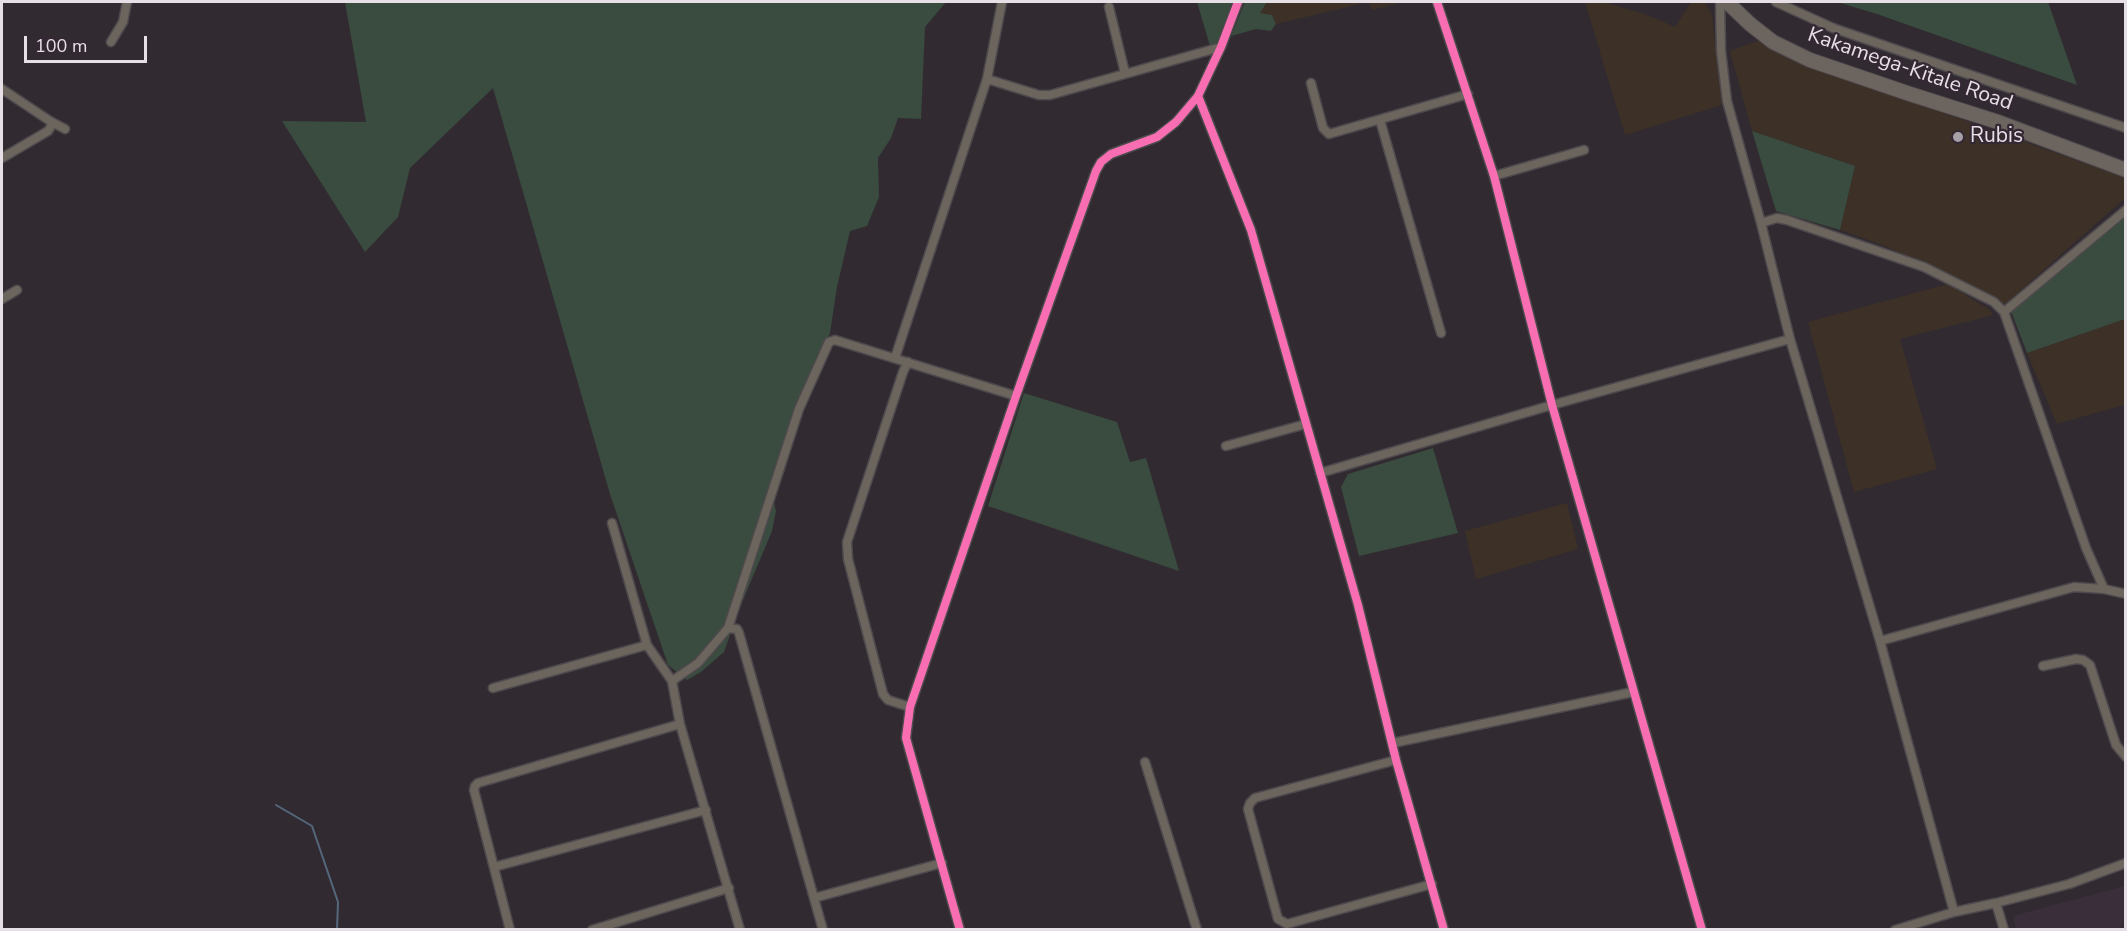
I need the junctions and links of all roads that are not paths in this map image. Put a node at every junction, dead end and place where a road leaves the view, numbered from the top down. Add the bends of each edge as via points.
1 (127, 2) edge
2 (1002, 2) edge
3 (1238, 2) edge
4 (1437, 2) edge
5 (1720, 2) edge
6 (1727, 2) edge
7 (1776, 2) edge
8 (1109, 7) dead end
9 (111, 42) dead end
10 (1221, 47) junction
11 (1125, 73) junction
12 (987, 80) junction
13 (1311, 83) dead end
14 (2, 89) edge
15 (1467, 94) junction
16 (1198, 96) junction
17 (1380, 120) junction
18 (53, 123) junction
19 (2126, 128) edge
20 (65, 129) dead end
21 (1584, 150) dead end
22 (2, 158) edge
23 (2126, 170) edge
24 (1494, 177) junction
25 (2126, 210) edge
26 (1761, 223) junction
27 (17, 290) dead end
28 (2, 299) edge
29 (2004, 312) junction
30 (1441, 333) dead end
31 (1790, 339) junction
32 (895, 358) junction
33 (908, 362) junction
34 (1016, 396) junction
35 (1552, 405) junction
36 (1306, 424) junction
37 (1226, 446) dead end
38 (1320, 473) junction
39 (612, 523) dead end
40 (2104, 589) junction
41 (2126, 594) edge
42 (728, 628) junction
43 (1880, 641) junction
44 (647, 645) junction
45 (2043, 666) dead end
46 (672, 681) junction
47 (493, 688) dead end
48 (1634, 692) junction
49 (910, 707) junction
50 (680, 724) junction
51 (1393, 743) junction
52 (2126, 757) edge
53 (1396, 760) junction
54 (1145, 762) dead end
55 (706, 810) junction
56 (942, 863) junction
57 (2126, 863) edge
58 (494, 867) junction
59 (1432, 884) junction
60 (729, 888) junction
61 (814, 898) junction
62 (1996, 903) junction
63 (1954, 912) junction
64 (510, 930) edge
65 (591, 930) edge
66 (740, 930) edge
67 (823, 930) edge
68 (960, 930) edge
69 (1197, 930) edge
70 (1444, 930) edge
71 (1702, 930) edge
72 (1895, 930) edge
73 (2004, 930) edge

1 - 9 street via 123,22
2 - 12 street
3 - 10 street
4 - 15 street
5 - 26 street via 1726,101
6 - 23 highway, Kakamega-Kitale Road via 1773,42 1810,60 1998,122
7 - 19 street via 1833,28
8 - 11 street
10 - 11 street
10 - 16 street
11 - 12 street via 1044,96
12 - 32 street
13 - 17 street via 1323,128 1329,134
14 - 18 street
15 - 17 street
15 - 24 street
16 - 34 street via 1157,137 1111,154 1101,162
16 - 36 street via 1251,230
17 - 30 street
18 - 20 street
18 - 22 street via 48,131
21 - 24 street
24 - 35 street
25 - 29 street
26 - 29 street via 1777,218 1787,220 1924,267 1981,294
26 - 31 street
27 - 28 street
29 - 40 street via 2086,548
31 - 35 street
31 - 43 street
32 - 33 street
32 - 42 street via 835,340 829,342 799,409
33 - 34 street
33 - 49 street via 847,542 883,694 888,700
34 - 49 street
35 - 38 street
35 - 48 street
36 - 37 street
36 - 38 street
38 - 51 street
39 - 44 street
40 - 41 street
40 - 43 street via 2074,587
42 - 46 street via 698,663
42 - 61 street via 739,633
43 - 63 street
44 - 46 street
44 - 47 street
45 - 52 street via 2076,659 2090,665 2116,745
46 - 50 street
48 - 51 street
48 - 71 street
49 - 56 street via 906,738
50 - 55 street
50 - 58 street via 478,783 474,790
51 - 53 street
53 - 59 street
53 - 59 street via 1255,798 1250,803 1248,809 1278,919 1287,924
54 - 69 street
55 - 58 street
55 - 60 street
56 - 61 street
56 - 68 street
57 - 62 street via 2068,884
58 - 64 street
59 - 70 street
60 - 65 street
60 - 66 street
61 - 67 street
62 - 63 street
62 - 73 street
63 - 72 street

